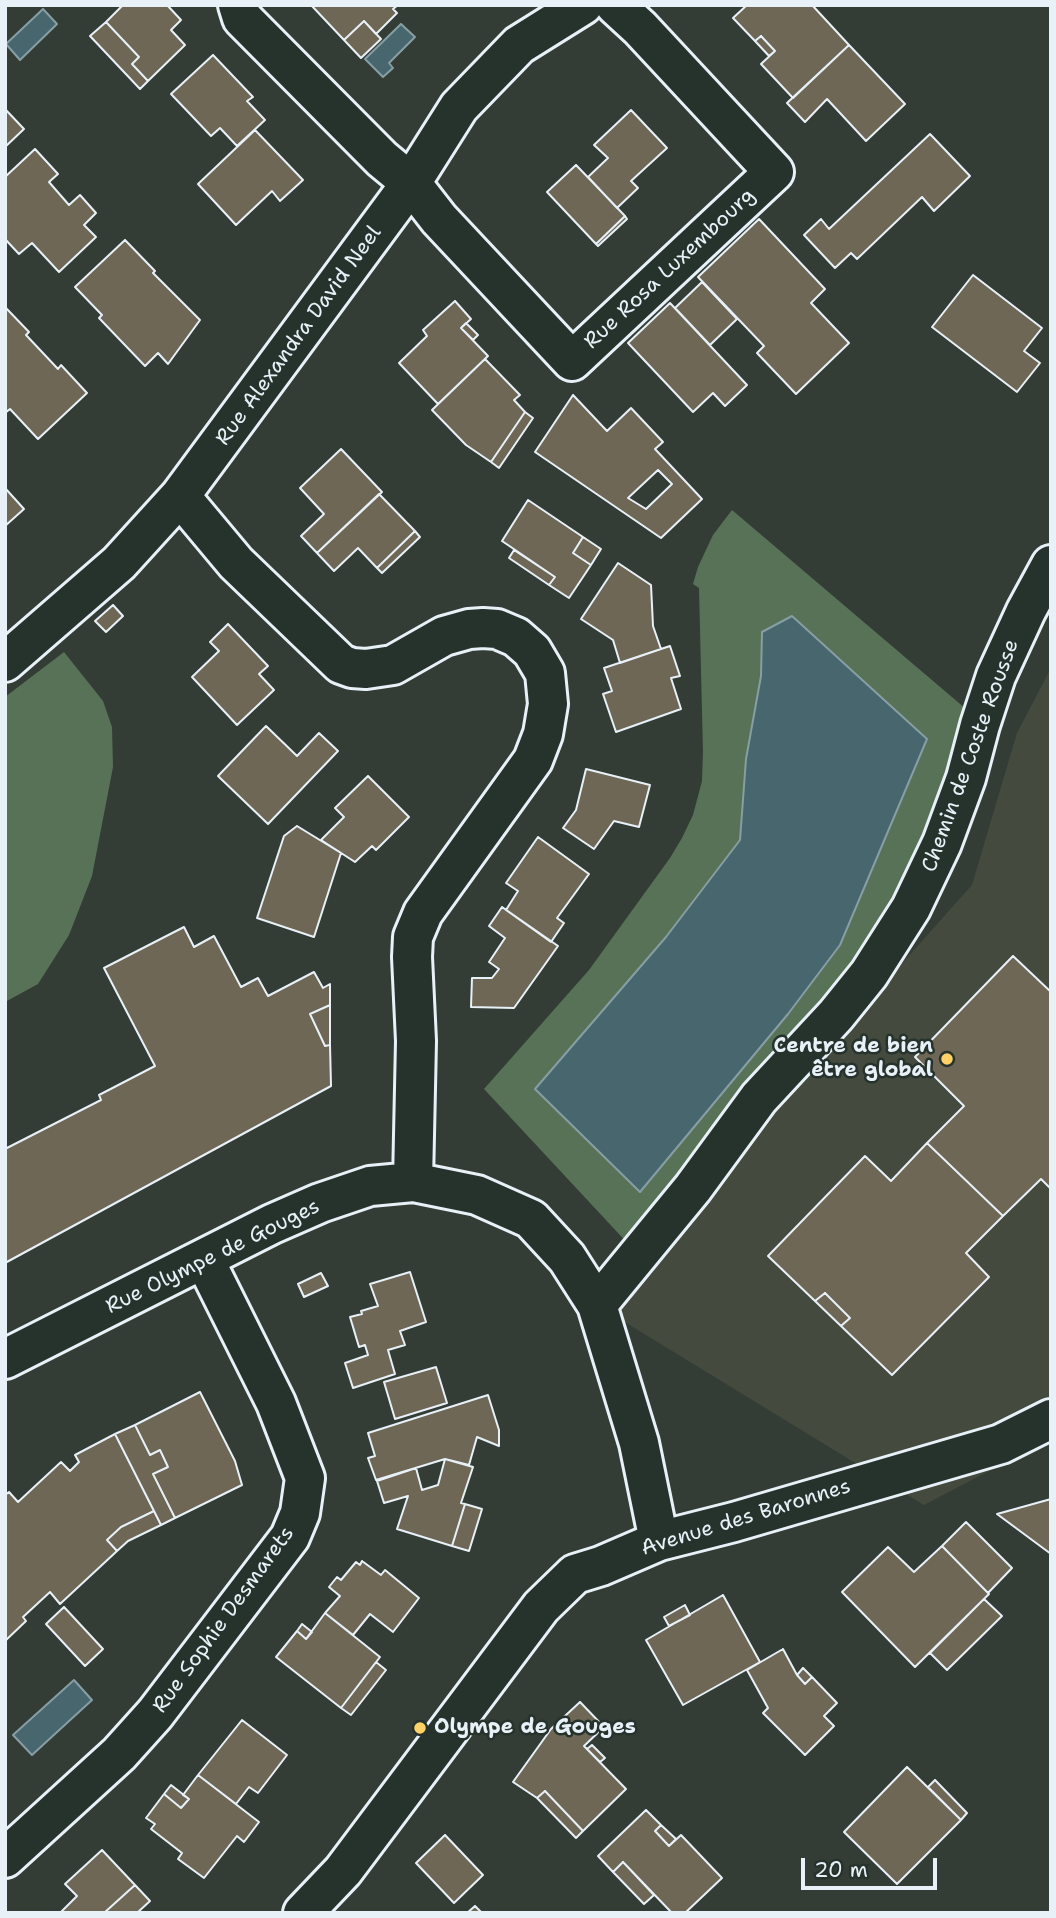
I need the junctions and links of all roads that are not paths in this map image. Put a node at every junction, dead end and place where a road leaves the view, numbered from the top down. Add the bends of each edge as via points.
1 (238, 5) edge
2 (583, 5) edge
3 (615, 5) edge
4 (411, 183) junction
5 (180, 496) junction
6 (1051, 565) edge
7 (5, 663) edge
8 (413, 1182) junction
9 (204, 1259) junction
10 (597, 1304) junction
11 (5, 1359) edge
12 (1051, 1419) edge
13 (659, 1541) junction
14 (5, 1858) edge
15 (303, 1913) edge

1 - 4 street via 242,18
2 - 4 street, Rue Alexandra David Neel via 519,45 459,107
3 - 4 street, Rue Rosa Luxembourg via 774,172 572,360 439,219
4 - 5 street, Rue Alexandra David Neel
5 - 7 street, Rue Alexandra David Neel via 119,563
5 - 8 street via 236,563 341,664 366,669 393,665 444,636 483,628 516,637 532,651 545,673 548,704 533,760 423,913 413,937
6 - 10 street, Chemin de Coste Rousse via 996,676 966,778 911,908 869,974 759,1098 693,1188
8 - 9 street, Rue Olympe de Gouges via 370,1186 320,1203
8 - 10 street, Rue Olympe de Gouges via 477,1195 531,1219 566,1258
9 - 11 street, Rue Olympe de Gouges
9 - 14 street, Rue Sophie Desmarets via 276,1403 305,1478 300,1513 290,1537 155,1714 119,1754
10 - 13 street, Rue Olympe de Gouges via 639,1443
12 - 13 street, Avenue des Baronnes via 1001,1444
13 - 15 street, Avenue des Baronnes via 575,1574 541,1607 342,1871

